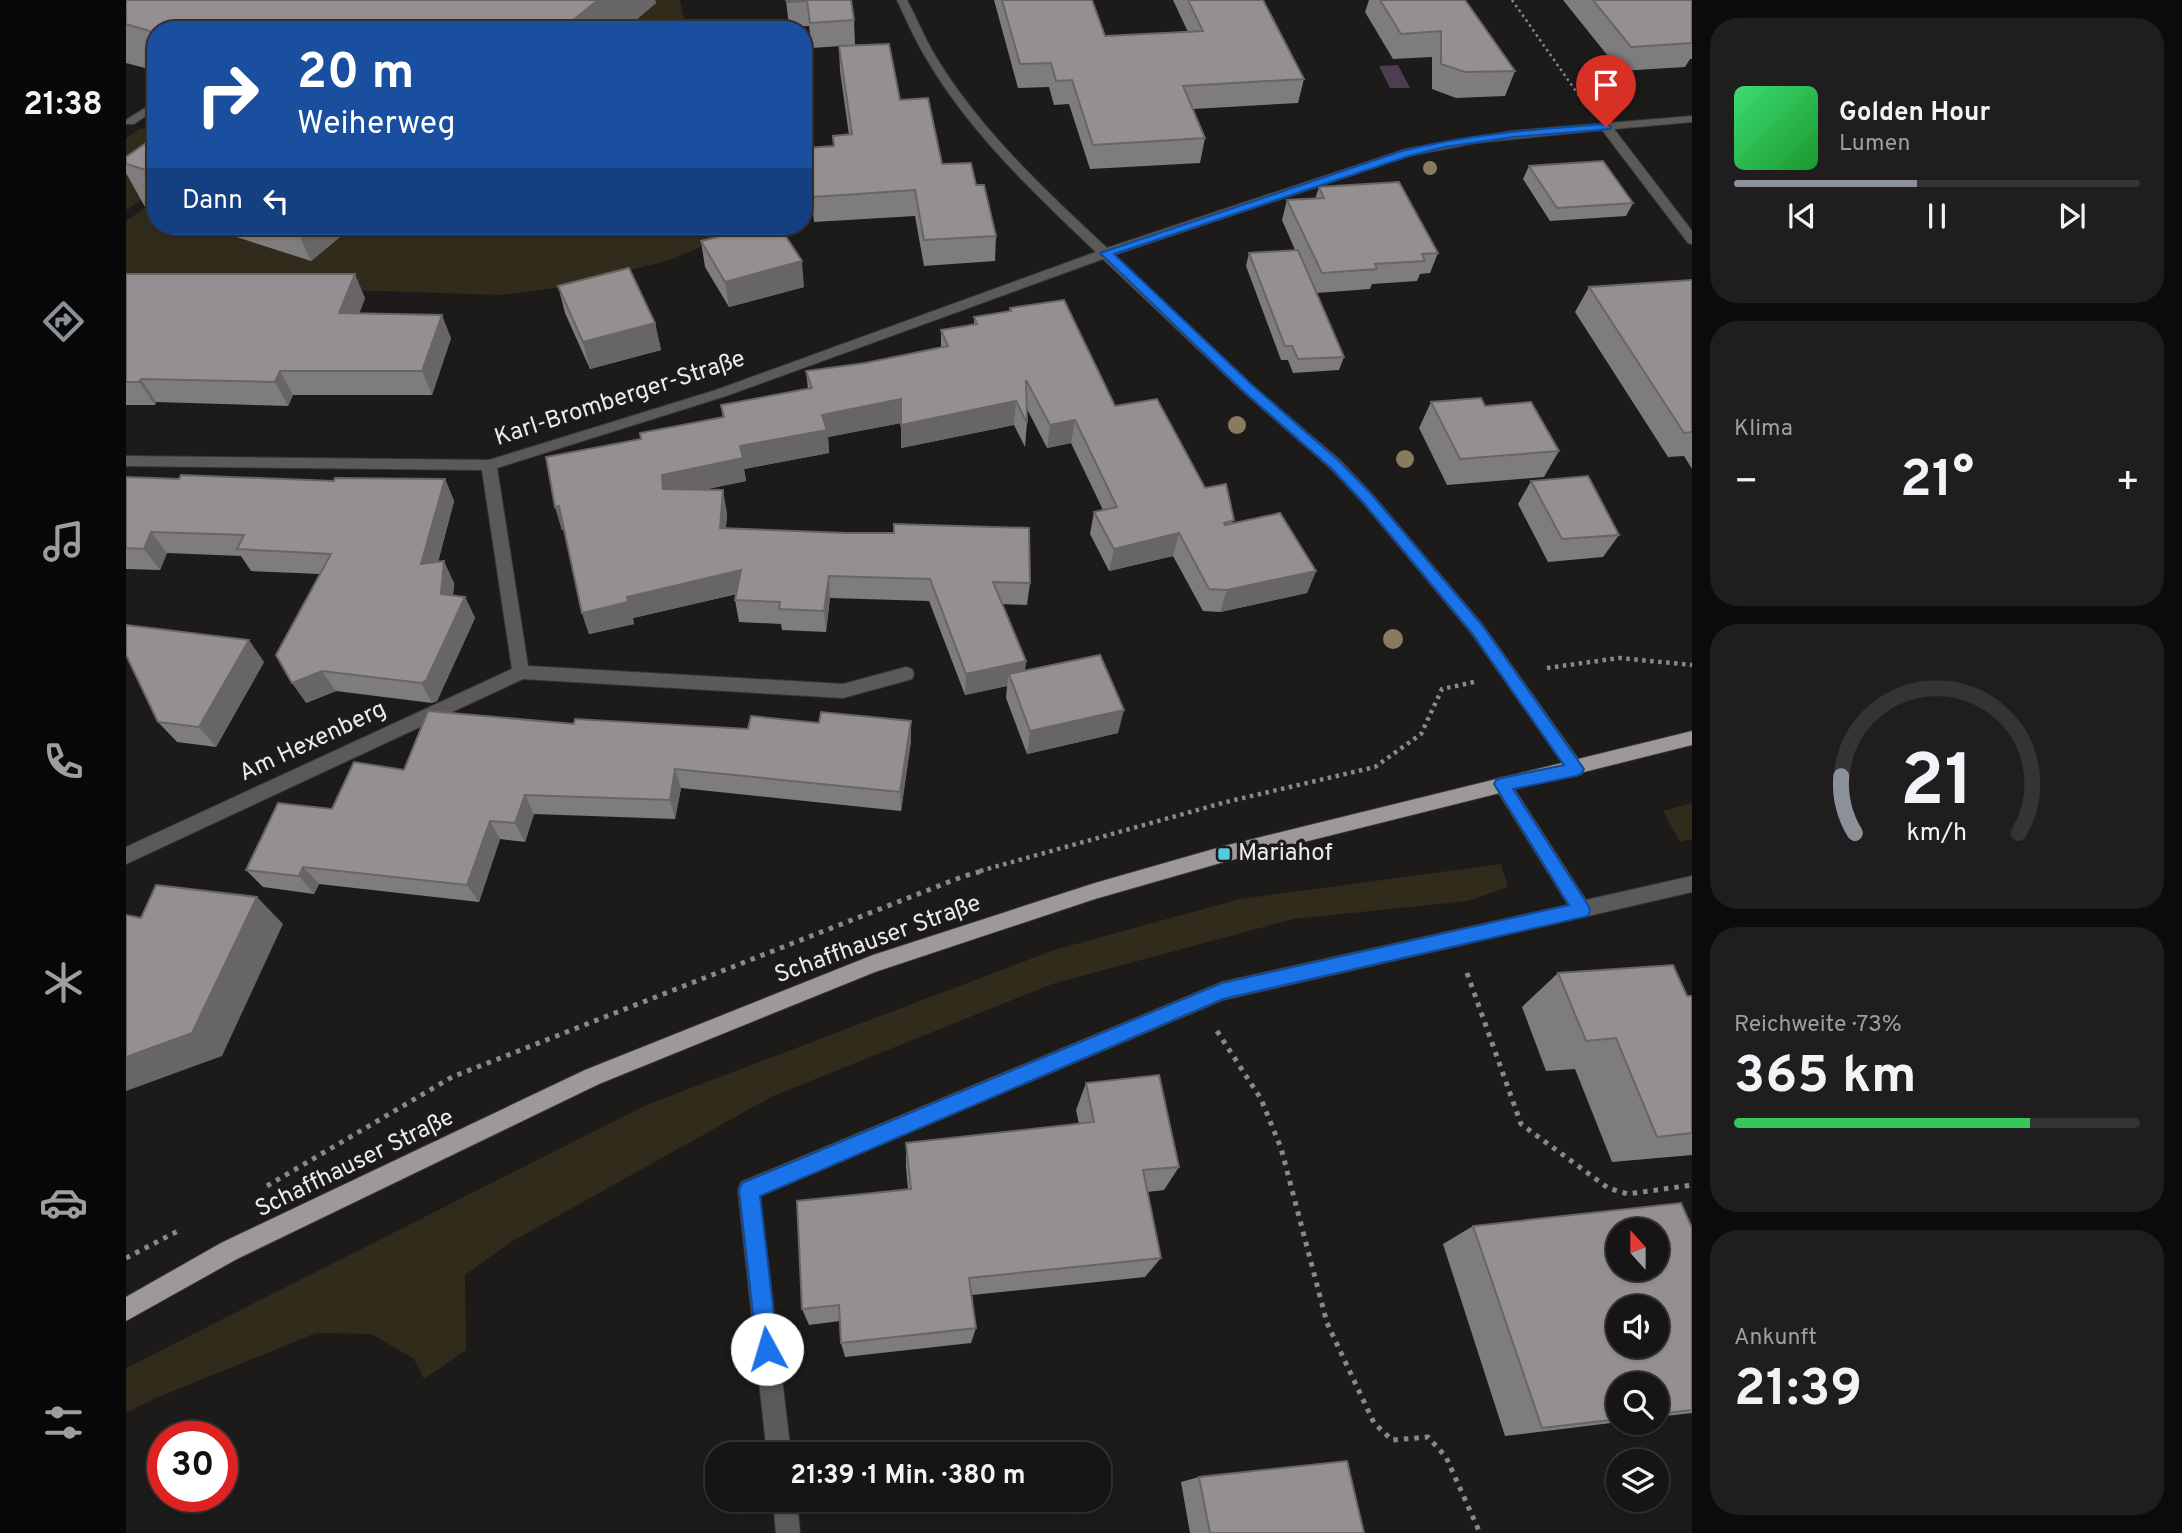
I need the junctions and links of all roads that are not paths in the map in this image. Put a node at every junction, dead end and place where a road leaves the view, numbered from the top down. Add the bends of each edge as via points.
1 (902, 0) edge
2 (147, 110) edge
3 (1692, 119) edge
4 (130, 122) dead end
5 (1606, 127) junction
6 (1692, 240) edge
7 (1106, 253) junction
8 (126, 461) edge
9 (489, 465) junction
10 (521, 672) junction
11 (906, 674) dead end
12 (1692, 738) edge
13 (1576, 769) junction
14 (1502, 784) junction
15 (126, 856) edge
16 (1692, 884) edge
17 (1581, 910) junction
18 (126, 1310) edge
19 (778, 1442) edge
20 (786, 1512) edge
21 (788, 1533) edge

1 - 7 street via 931,58 976,120 1042,194
2 - 4 street
3 - 5 street, Karl-Bromberger-Straße
5 - 6 street
5 - 7 street, Karl-Bromberger-Straße via 1514,134 1406,153
7 - 9 street, Karl-Bromberger-Straße via 721,393
7 - 13 street via 1368,499 1477,629
8 - 9 street, Karl-Bromberger-Straße
9 - 10 street
10 - 11 street, Am Hexenberg via 843,691
10 - 15 street, Am Hexenberg
12 - 13 main road, Schaffhauser Straße
13 - 14 main road, Schaffhauser Straße
14 - 17 street
14 - 18 main road, Schaffhauser Straße via 1211,857 873,964 592,1077 229,1251
16 - 17 street
17 - 19 street via 1222,991 749,1190
20 - 21 street

